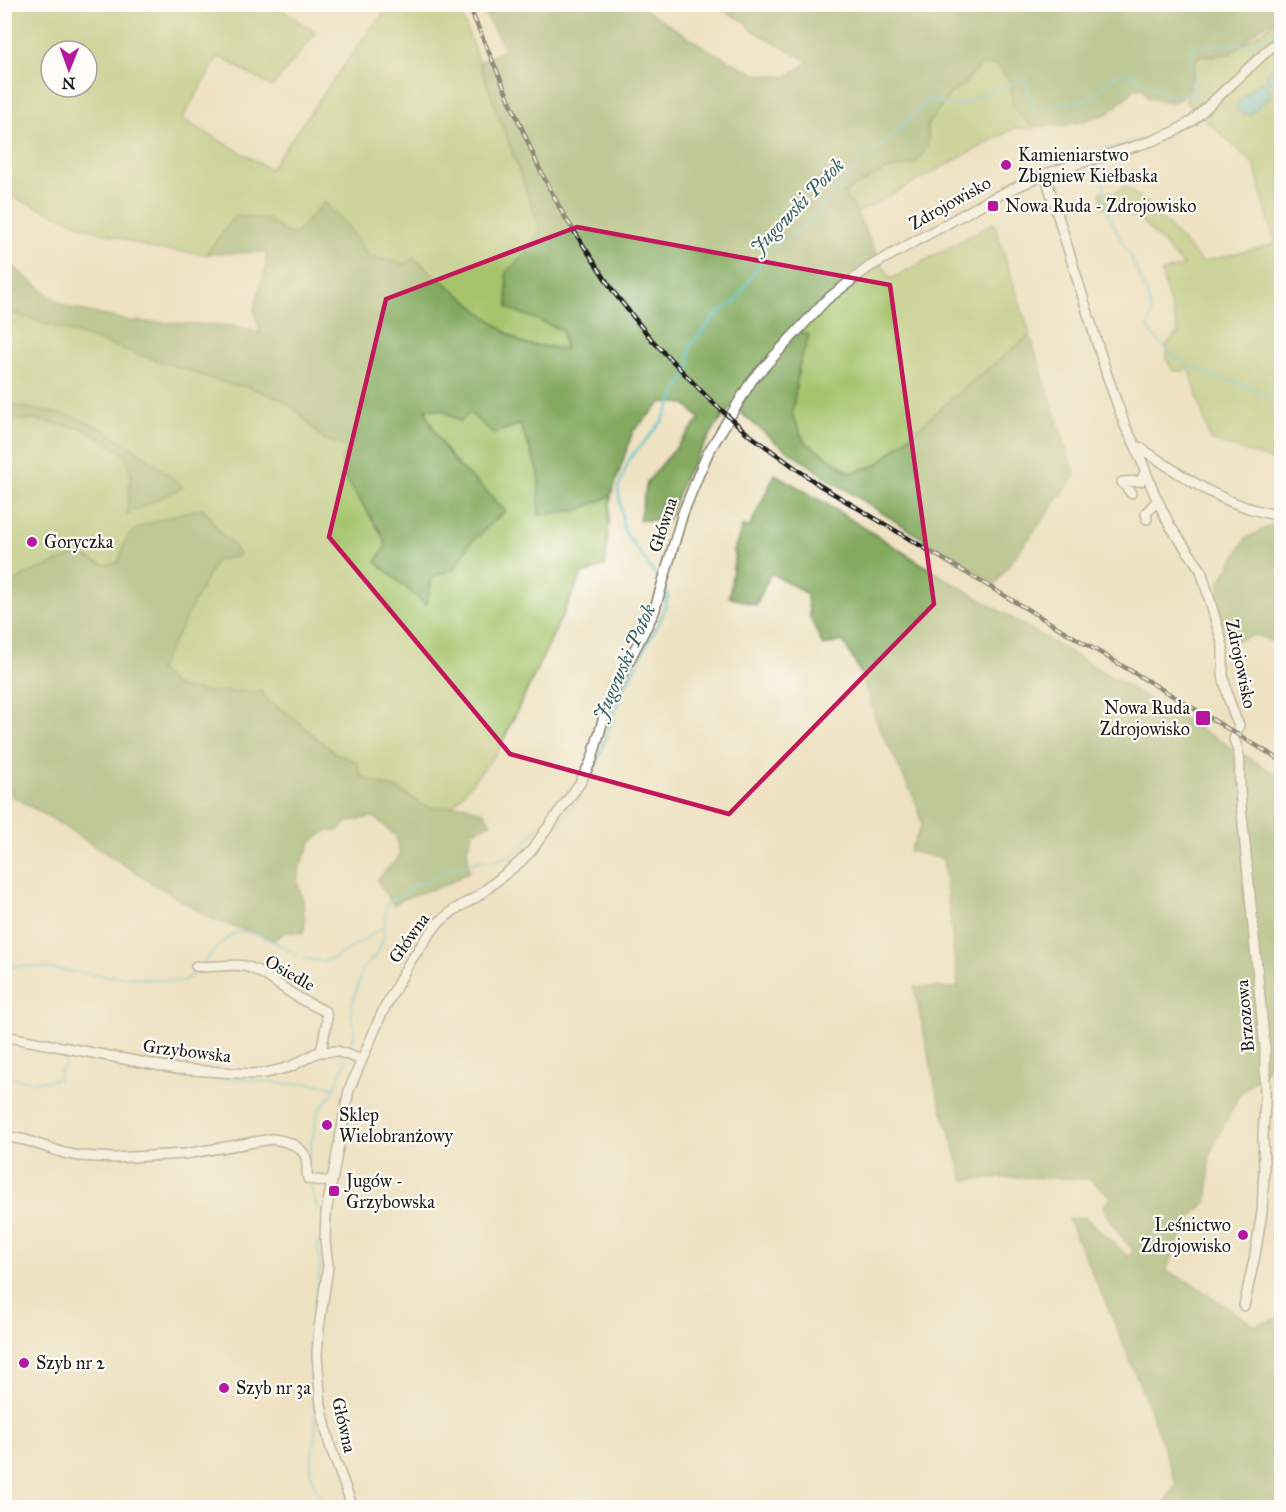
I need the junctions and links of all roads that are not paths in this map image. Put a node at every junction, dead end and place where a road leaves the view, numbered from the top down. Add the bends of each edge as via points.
1 (1281, 37) edge
2 (1045, 174) junction
3 (1136, 447) junction
4 (708, 453) joint
5 (1145, 472) junction
6 (1131, 494) dead end
7 (1157, 501) junction
8 (1281, 516) edge
9 (1147, 519) dead end
10 (1239, 725) joint
11 (200, 966) dead end
12 (4, 1036) edge
13 (321, 1052) junction
14 (357, 1058) junction
15 (4, 1136) edge
16 (332, 1182) junction
17 (1244, 1306) dead end
18 (352, 1508) edge

1 - 2 street via 1192,121 1174,132
2 - 3 street, Zdrojowisko via 1119,412
2 - 4 street, Zdrojowisko via 993,198 875,264 833,294 752,380
3 - 5 street, Zdrojowisko
3 - 8 street via 1211,494 1243,508
4 - 14 street, Główna via 683,513 654,612 607,706 587,771 551,825 517,865 438,923 409,963
5 - 6 street via 1141,481 1122,482
5 - 7 street, Zdrojowisko
7 - 9 street via 1146,513
7 - 10 street, Zdrojowisko via 1201,570 1223,646 1228,696
10 - 17 street, Brzozowa via 1234,739 1241,761 1242,814 1265,1049 1262,1212
11 - 13 street, Osiedle via 245,966 326,1012
12 - 13 street, Grzybowska via 177,1069 251,1074 290,1067
13 - 14 street, Grzybowska via 343,1052
14 - 16 street, Główna
15 - 16 street via 64,1153 114,1158 185,1154 281,1140 305,1155 312,1179
16 - 18 street, Główna via 325,1227 328,1267 317,1355 321,1405 330,1446

